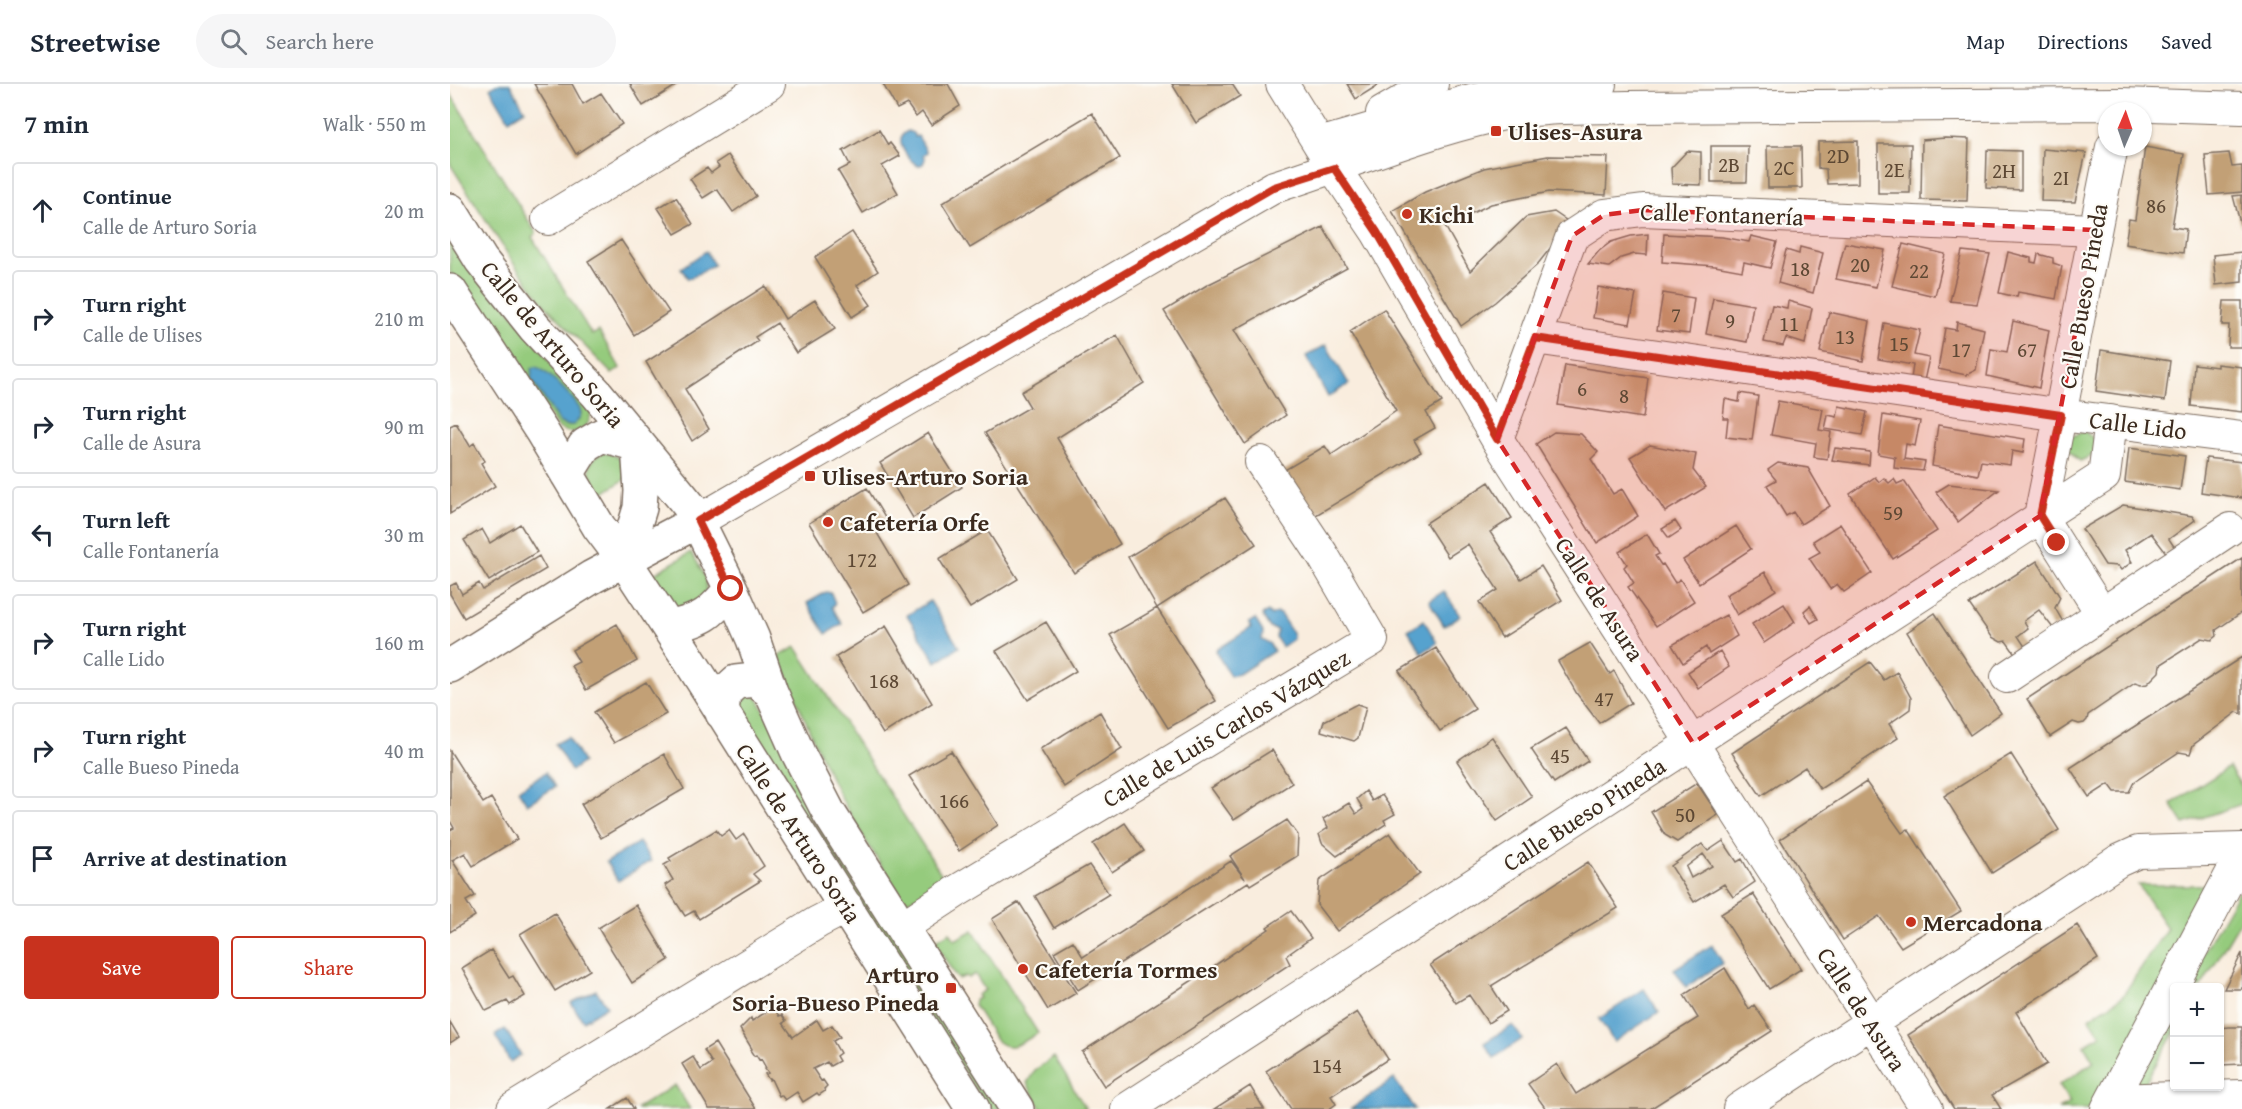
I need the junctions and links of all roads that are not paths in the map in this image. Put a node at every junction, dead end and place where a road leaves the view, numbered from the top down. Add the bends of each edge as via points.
1 (770, 84) edge
2 (1282, 84) edge
3 (1432, 84) edge
4 (1600, 84) edge
5 (2098, 107) edge
6 (2152, 107) edge
7 (2242, 108) edge
8 (1327, 156) junction
9 (2110, 156) edge
10 (450, 210) edge
11 (548, 219) dead end
12 (2095, 230) junction
13 (450, 291) edge
14 (1535, 338) junction
15 (2061, 415) junction
16 (2111, 421) junction
17 (2242, 438) edge
18 (1497, 439) junction
19 (638, 446) junction
20 (1261, 462) dead end
21 (567, 474) junction
22 (2040, 516) junction
23 (698, 521) junction
24 (2230, 529) dead end
25 (624, 560) junction
26 (731, 589) junction
27 (2102, 614) junction
28 (669, 628) junction
29 (450, 666) edge
30 (2007, 677) dead end
31 (771, 692) junction
32 (722, 713) junction
33 (1693, 743) junction
34 (2242, 849) edge
35 (2242, 854) edge
36 (847, 907) junction
37 (902, 927) junction
38 (1871, 1023) junction
39 (2242, 1096) edge
40 (2109, 1105) edge
41 (513, 1109) edge
42 (973, 1109) edge
43 (1017, 1109) edge
44 (1127, 1109) edge
45 (1739, 1109) edge
46 (1927, 1109) edge

1 - 11 street
2 - 8 street, Calle de Asura
3 - 8 street via 1380,114
4 - 8 street via 1544,87 1474,99
5 - 8 street via 1556,109 1494,116 1394,145
6 - 7 street
8 - 18 street, Calle de Asura via 1377,232
8 - 23 street
9 - 12 street, Calle Bueso Pineda
10 - 19 main road, Calle de Arturo Soria via 482,260 535,328 597,394
12 - 14 street, Calle Fontanería via 1643,210 1604,215 1572,236
12 - 15 street, Calle Bueso Pineda
13 - 21 main road, Calle de Arturo Soria
14 - 15 street, Calle Lido
14 - 18 street, Calle Fontanería
15 - 16 street, Calle Lido
15 - 22 street, Calle Bueso Pineda
16 - 17 street, Calle Lido
16 - 22 street, Calle Bueso Pineda via 2104,476
18 - 33 street, Calle de Asura
19 - 21 main road, Calle de Arturo Soria via 602,435 585,446
19 - 23 main road, Calle de Arturo Soria
19 - 25 main road, Calle de Arturo Soria via 640,508
20 - 37 street, Calle de Luis Carlos Vázquez via 1372,640
21 - 25 main road, Calle de Arturo Soria
22 - 27 street
22 - 33 street, Calle Bueso Pineda
23 - 25 main road
23 - 26 main road, Calle de Arturo Soria
24 - 27 street
25 - 28 main road, Calle de Arturo Soria
25 - 29 main road
26 - 28 main road via 700,619
26 - 31 main road, Calle de Arturo Soria
27 - 30 street
28 - 32 main road, Calle de Arturo Soria
31 - 32 main road via 755,680 736,682 724,693
31 - 37 main road, Calle de Arturo Soria via 829,813
32 - 36 main road, Calle de Arturo Soria
33 - 38 street, Calle de Asura
33 - 44 street, Calle Bueso Pineda
34 - 38 street via 2138,852 2118,861
35 - 40 street
36 - 41 street
36 - 42 main road, Calle de Arturo Soria
37 - 43 main road, Calle de Arturo Soria
38 - 45 street
38 - 46 street, Calle de Asura
39 - 40 street

